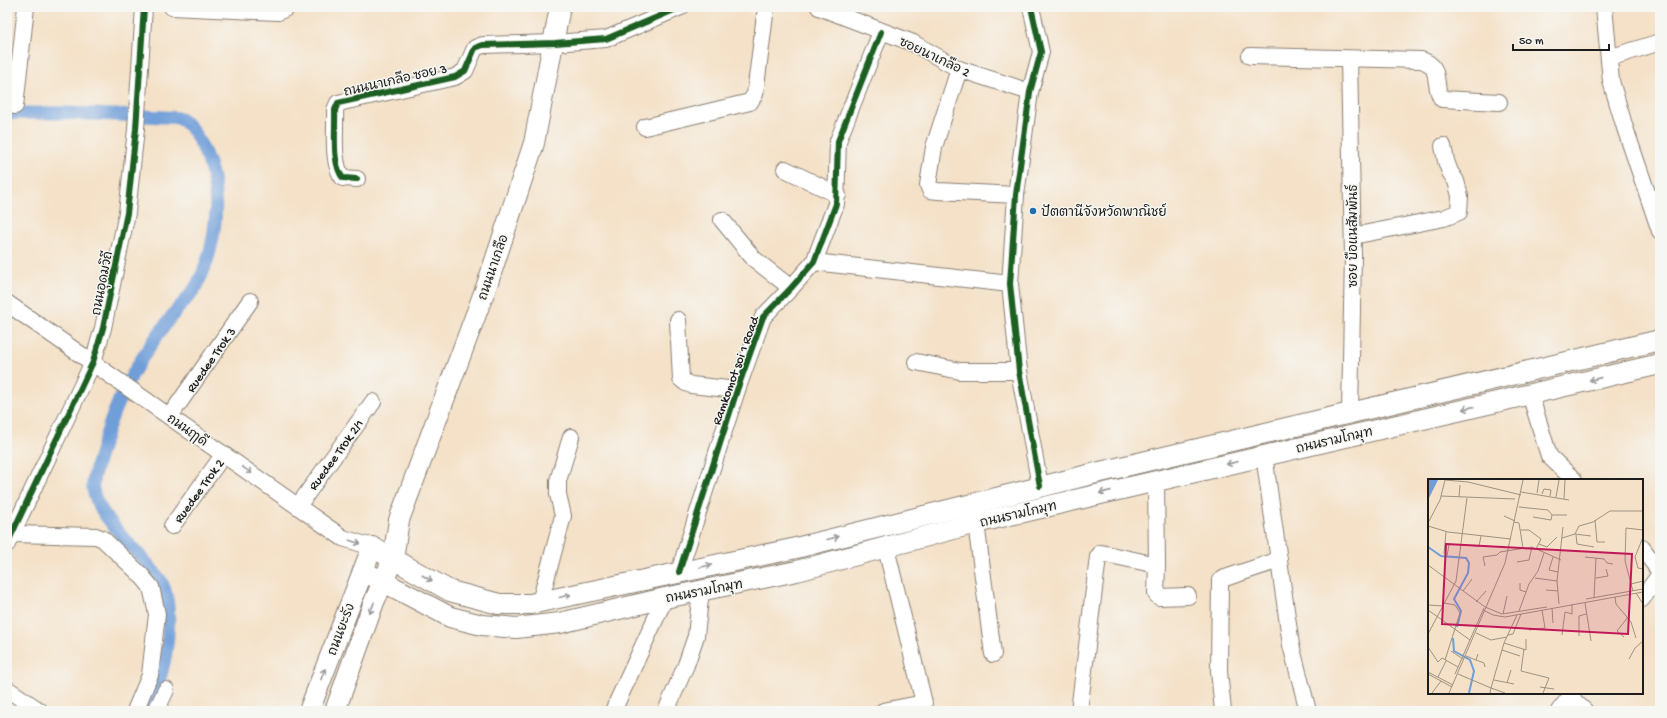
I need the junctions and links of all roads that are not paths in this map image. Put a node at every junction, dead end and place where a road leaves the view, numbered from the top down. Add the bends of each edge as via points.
1 (26, 7) edge
2 (144, 7) edge
3 (172, 7) edge
4 (288, 7) edge
5 (560, 7) edge
6 (681, 7) edge
7 (766, 7) edge
8 (820, 7) edge
9 (1031, 7) edge
10 (1604, 7) edge
11 (881, 32) junction
12 (1660, 42) edge
13 (555, 43) junction
14 (1250, 56) dead end
15 (1609, 58) junction
16 (1349, 59) junction
17 (959, 69) junction
18 (1030, 92) junction
19 (1499, 102) dead end
20 (15, 106) dead end
21 (645, 127) dead end
22 (1443, 146) dead end
23 (785, 169) dead end
24 (357, 179) dead end
25 (838, 195) junction
26 (1016, 195) junction
27 (722, 220) dead end
28 (1660, 231) edge
29 (1353, 236) junction
30 (814, 262) junction
31 (1010, 284) junction
32 (791, 288) junction
33 (250, 301) dead end
34 (7, 303) edge
35 (678, 320) dead end
36 (1660, 340) edge
37 (1609, 352) junction
38 (93, 362) junction
39 (916, 362) dead end
40 (1660, 364) edge
41 (1019, 371) junction
42 (1617, 374) junction
43 (737, 390) junction
44 (1530, 394) junction
45 (373, 402) dead end
46 (1350, 413) junction
47 (170, 416) junction
48 (571, 437) dead end
49 (224, 454) junction
50 (1264, 455) junction
51 (1573, 479) edge
52 (1156, 480) junction
53 (1040, 486) junction
54 (298, 506) junction
55 (399, 520) junction
56 (976, 523) junction
57 (172, 526) dead end
58 (9, 539) edge
59 (372, 547) junction
60 (886, 548) junction
61 (1643, 549) edge
62 (393, 559) junction
63 (1279, 560) junction
64 (1157, 564) junction
65 (363, 571) junction
66 (679, 572) junction
67 (1660, 573) edge
68 (383, 582) junction
69 (701, 590) junction
70 (1188, 596) dead end
71 (1643, 597) edge
72 (665, 598) junction
73 (540, 602) junction
74 (993, 654) dead end
75 (7, 689) edge
76 (166, 690) dead end
77 (1572, 695) edge
78 (40, 711) edge
79 (136, 711) edge
80 (156, 711) edge
81 (309, 711) edge
82 (335, 711) edge
83 (613, 711) edge
84 (666, 711) edge
85 (883, 711) edge
86 (1079, 711) edge
87 (1223, 711) edge
88 (1308, 711) edge
89 (1559, 711) edge
90 (1585, 711) edge

1 - 20 street
2 - 38 street, ถนนอุดมวิถี via 136,129 127,212 103,328
3 - 4 street via 278,12
5 - 13 main road, ถนนนาเกลือ
6 - 13 street via 606,39
7 - 21 street via 755,94 750,102
8 - 11 street, ซอยนาเกลือ 2
9 - 18 street via 1041,52
10 - 15 street
11 - 17 street, ซอยนาเกลือ 2 via 913,43
11 - 25 street, Ramkomot soi 1 Road via 838,140
12 - 15 street
13 - 24 street, ถนนนาเกลือ ซอย 3 via 483,45 474,48 465,71 455,77 338,103 335,110 336,162 343,178
13 - 55 main road, ถนนนาเกลือ via 534,143 488,282
14 - 16 street
15 - 28 street via 1611,81 1623,122
16 - 19 street via 1429,62 1433,66 1438,93 1442,99
16 - 29 street, ซอย บือแนสัมพันธ์
17 - 18 street, ซอยนาเกลือ 2
17 - 26 street via 934,146 928,185 930,190
18 - 26 street
22 - 29 street via 1460,196 1459,212 1444,218
23 - 25 street
25 - 30 street, Ramkomot soi 1 Road
26 - 31 street
27 - 32 street via 754,259
29 - 46 street, ซอย บือแนสัมพันธ์
30 - 31 street
30 - 32 street, Ramkomot soi 1 Road
31 - 41 street
32 - 43 street, Ramkomot soi 1 Road via 763,317
33 - 47 street, Ruedee Trok 3
34 - 38 street, ถนนฤๅดี
35 - 43 street via 681,379 691,385
36 - 37 main road, ถนนรามโกมุท
37 - 42 main road
37 - 46 main road, ถนนรามโกมุท
38 - 47 street, ถนนฤๅดี
38 - 58 street, ถนนอุดมวิถี
39 - 41 street via 960,371
40 - 42 main road, ถนนรามโกมุท
41 - 53 street
42 -> 44 main road, ถนนรามโกมุท
43 - 66 street, Ramkomot soi 1 Road
44 -> 50 main road, ถนนรามโกมุท
44 - 51 street via 1549,456
45 - 54 street, Ruedee Trok 2/1
46 - 53 main road, ถนนรามโกมุท
47 - 49 street, ถนนฤๅดี
48 - 73 street via 558,481 562,516
49 -> 54 street, ถนนฤๅดี
49 - 57 street, Ruedee Trok 2
50 -> 52 main road, ถนนรามโกมุท
50 - 63 street
52 -> 56 main road, ถนนรามโกมุท
52 - 64 street
66 -> 53 main road, ถนนรามโกมุท via 798,547
54 -> 59 street, ถนนฤๅดี via 343,538
55 - 59 main road, ถนนนาเกลือ
55 - 62 main road, ถนนนาเกลือ
56 - 60 main road, ถนนรามโกมุท
56 - 74 street
58 - 79 street via 96,536 103,539 128,562 151,587 157,614 150,675
59 - 62 main road, ถนนรามโกมุท
59 - 65 main road, ถนนยะรัง
60 - 69 main road, ถนนรามโกมุท via 796,571
60 - 85 street via 924,703
61 - 67 street
62 - 68 main road, ถนนยะรัง
62 -> 73 main road, ถนนรามโกมุท via 450,591 499,604
63 - 87 street via 1220,581 1219,671
63 - 88 street via 1291,645
64 - 70 street via 1156,594 1159,597
64 - 86 street via 1102,553 1098,557
65 - 68 main road, ถนนรามโกมุท
81 -> 65 main road, ถนนยะรัง
73 -> 66 main road, ถนนรามโกมุท
67 - 71 street
68 - 72 main road, ถนนรามโกมุท via 449,617 482,625 516,628 560,623
68 -> 82 main road, ถนนยะรัง
69 - 72 main road, ถนนรามโกมุท
69 - 84 street via 696,636
72 - 83 street
75 - 78 street
76 - 80 street
77 - 89 street
77 - 90 street

